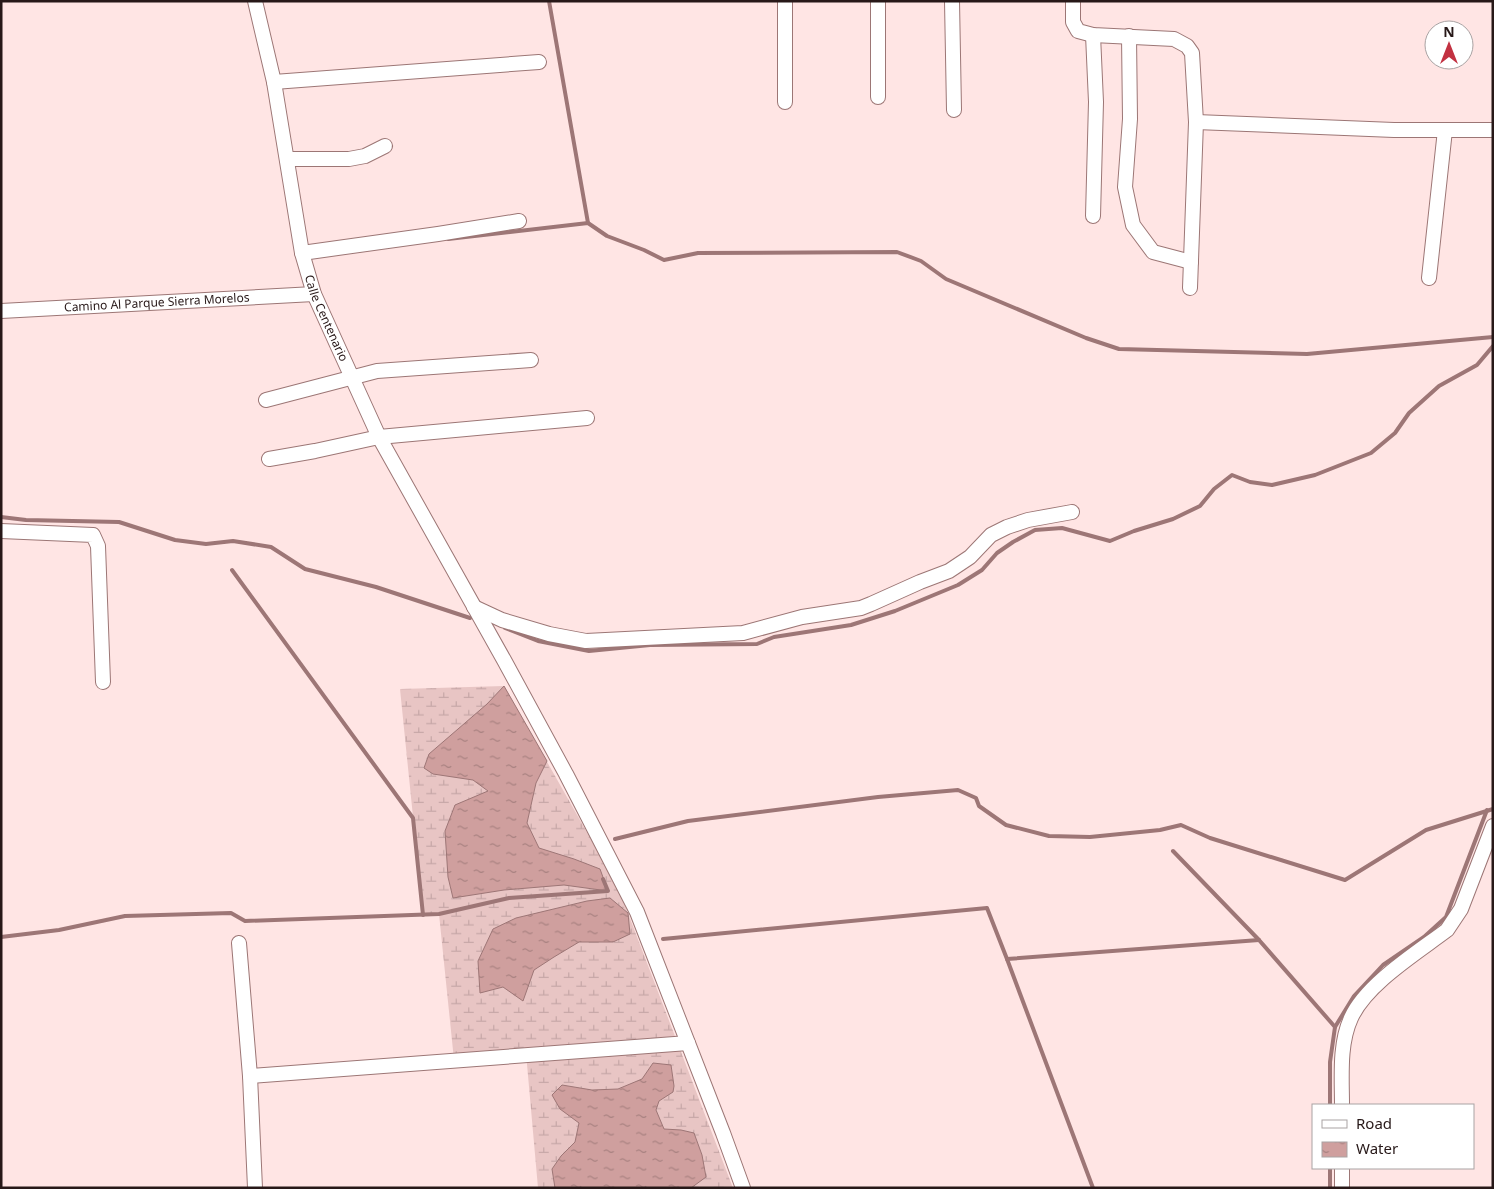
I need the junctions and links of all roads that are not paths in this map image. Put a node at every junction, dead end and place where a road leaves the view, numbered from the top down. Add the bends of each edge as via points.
1 (255, 1) edge
2 (785, 1) edge
3 (878, 1) edge
4 (952, 1) edge
5 (1073, 1) edge
6 (1093, 35) junction
7 (1129, 36) junction
8 (539, 62) dead end
9 (274, 82) junction
10 (878, 97) dead end
11 (786, 102) dead end
12 (954, 110) dead end
13 (1196, 122) junction
14 (1445, 130) junction
15 (1493, 130) edge
16 (384, 146) dead end
17 (287, 159) junction
18 (1093, 216) dead end
19 (519, 221) dead end
20 (302, 253) junction
21 (1191, 262) junction
22 (1429, 278) dead end
23 (1190, 288) dead end
24 (314, 294) junction
25 (1, 311) edge
26 (530, 360) dead end
27 (352, 378) junction
28 (266, 400) dead end
29 (587, 418) dead end
30 (379, 437) junction
31 (269, 459) dead end
32 (1072, 512) dead end
33 (1, 531) edge
34 (474, 607) junction
35 (103, 682) dead end
36 (1493, 826) edge
37 (239, 943) dead end
38 (688, 1043) junction
39 (250, 1076) junction
40 (1342, 1104) edge
41 (1342, 1169) edge
42 (255, 1188) edge
43 (743, 1188) edge
44 (1342, 1188) edge

1 - 9 street, Calle Centenario
2 - 11 street
3 - 10 street
4 - 12 street
5 - 6 street via 1075,27
6 - 7 street
6 - 18 street via 1096,102
7 - 13 street via 1174,39 1187,46 1192,53
7 - 21 street via 1130,119 1125,187 1133,226 1153,252
8 - 9 street
9 - 17 street, Calle Centenario
13 - 14 street
13 - 21 street
14 - 15 street
14 - 22 street
16 - 17 street via 365,156 349,159
17 - 20 street, Calle Centenario
19 - 20 street
20 - 24 street, Calle Centenario
21 - 23 street
24 - 25 street, Camino Al Parque Sierra Morelos
24 - 27 street, Calle Centenario
26 - 27 street via 377,372
27 - 28 street
27 - 30 street, Calle Centenario
29 - 30 street
30 - 31 street
30 - 34 street, Calle Centenario
32 - 34 street via 1007,526 991,535 949,571 872,604 802,617 743,633 586,641 502,620
33 - 35 street via 93,535 98,546
34 - 38 street, Calle Centenario via 630,897
36 - 40 street via 1454,921 1447,930 1377,983 1356,1007 1346,1033
37 - 39 street
38 - 39 street
38 - 43 street, Calle Centenario
39 - 42 street
41 - 44 street

